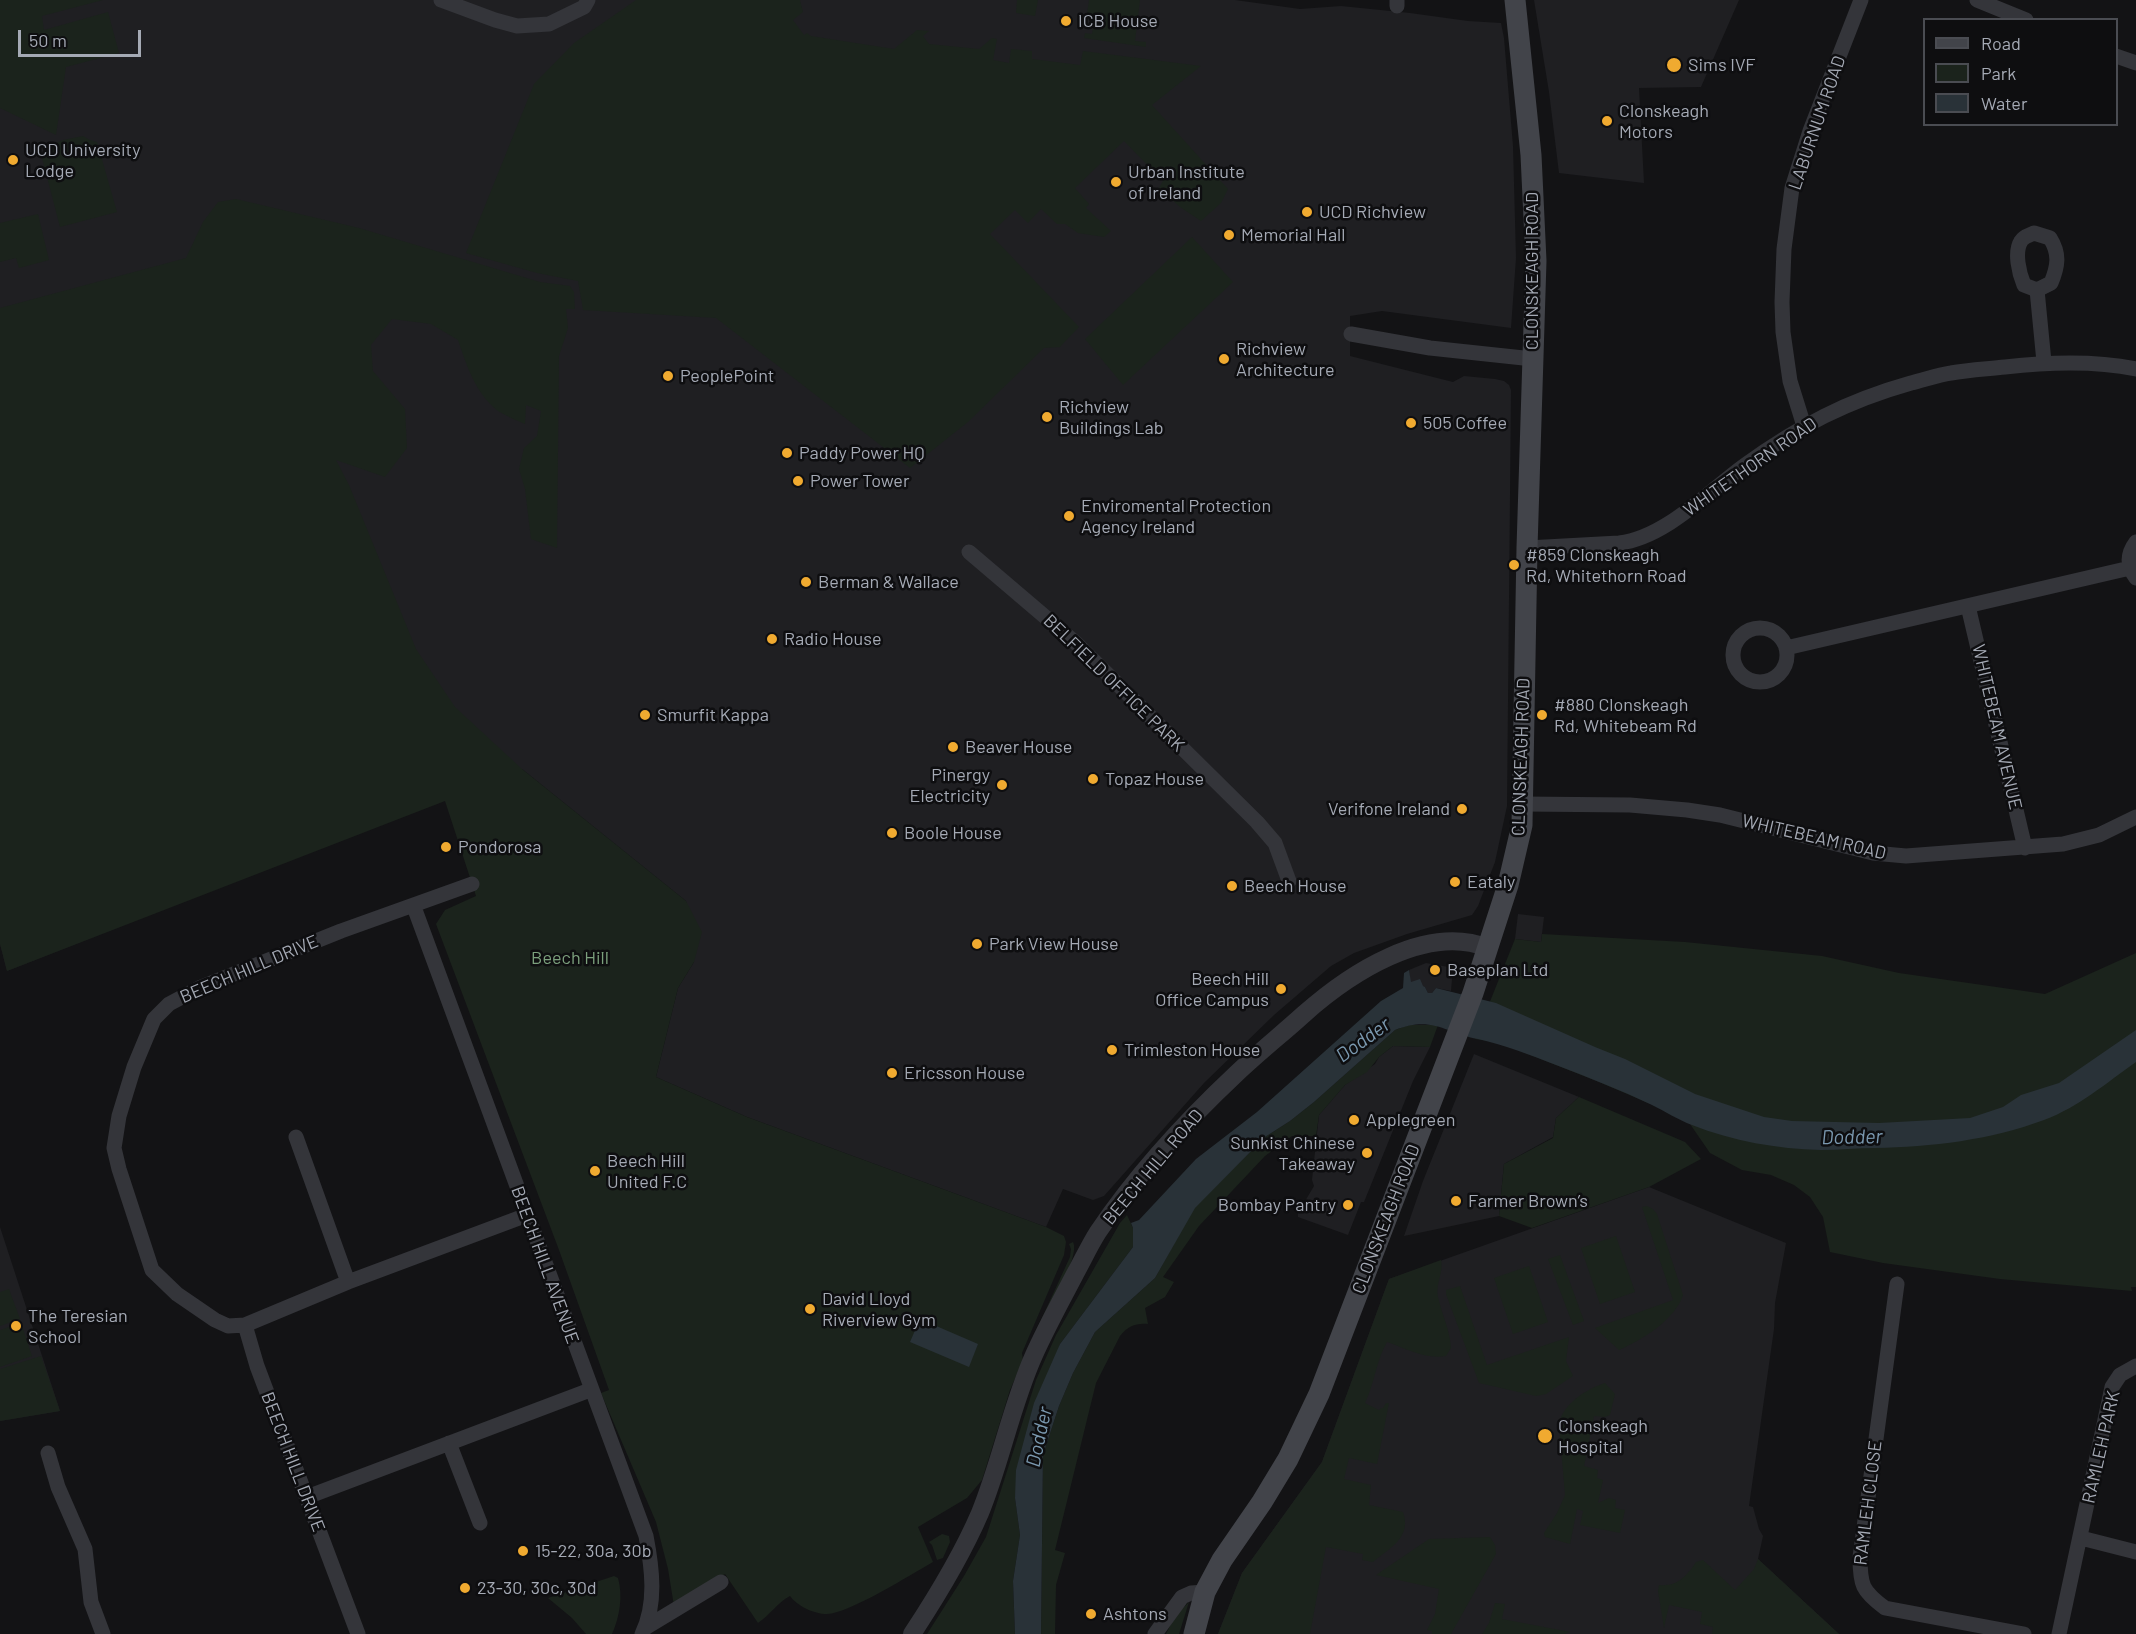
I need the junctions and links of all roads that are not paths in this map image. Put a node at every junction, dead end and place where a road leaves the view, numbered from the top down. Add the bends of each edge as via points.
1 (441, 0) edge
2 (588, 0) edge
3 (1515, 0) edge
4 (1861, 0) edge
5 (1977, 0) edge
6 (2021, 18) edge
7 (2118, 57) edge
8 (2136, 63) edge
9 (2037, 290) dead end
10 (1351, 334) dead end
11 (1533, 359) junction
12 (2044, 362) junction
13 (2136, 369) edge
14 (1804, 426) junction
15 (2136, 542) edge
16 (1527, 548) junction
17 (969, 552) dead end
18 (2133, 573) edge
19 (1968, 606) junction
20 (1786, 648) dead end
21 (1524, 804) junction
22 (2136, 817) edge
23 (2025, 848) junction
24 (1289, 881) dead end
25 (472, 884) dead end
26 (414, 907) junction
27 (1488, 948) junction
28 (296, 1137) dead end
29 (527, 1215) junction
30 (348, 1282) junction
31 (1897, 1284) dead end
32 (245, 1325) junction
33 (2136, 1366) edge
34 (590, 1390) junction
35 (449, 1443) junction
36 (48, 1453) dead end
37 (307, 1497) junction
38 (480, 1523) dead end
39 (2081, 1538) junction
40 (2136, 1552) edge
41 (721, 1582) dead end
42 (1206, 1592) junction
43 (644, 1631) edge
44 (104, 1634) edge
45 (358, 1634) edge
46 (912, 1634) edge
47 (1155, 1634) edge
48 (1194, 1634) edge
49 (2024, 1634) edge
50 (2060, 1634) edge

1 - 2 street via 517,26 549,24 584,7
3 - 11 main road, CLONSKEAGH ROAD via 1531,155 1536,261
4 - 14 street, LABURNUM ROAD via 1792,188 1784,249 1783,332 1790,381
5 - 6 street
7 - 8 street
9 - 12 street
10 - 11 street via 1430,348
11 - 16 main road, CLONSKEAGH ROAD
12 - 13 street, WHITETHORN ROAD
12 - 14 street, WHITETHORN ROAD via 1949,373 1878,393
14 - 16 street, WHITETHORN ROAD via 1666,525 1631,542
15 - 18 street via 2130,551
16 - 21 main road, CLONSKEAGH ROAD
17 - 24 street, BELFIELD OFFICE PARK via 1077,644 1257,822 1275,843
18 - 19 street
19 - 20 street
19 - 23 street, WHITEBEAM AVENUE
21 - 23 street, WHITEBEAM ROAD via 1687,810 1873,853 1906,856
21 - 27 main road, CLONSKEAGH ROAD via 1516,854
22 - 23 street, WHITEBEAM ROAD via 2099,835
25 - 26 street, BEECH HILL DRIVE
26 - 29 street, BEECH HILL AVENUE
26 - 32 street, BEECH HILL DRIVE via 341,931 176,999 154,1019 143,1043 119,1116 114,1148 152,1270 177,1294 215,1320 228,1326
27 - 42 main road, CLONSKEAGH ROAD via 1319,1394 1302,1432
27 - 46 street, BEECH HILL ROAD via 1472,942 1439,941 1384,960 1354,976 1322,998 1236,1073 1123,1198 1097,1234 1050,1323 1020,1389 980,1512 949,1574
28 - 30 street
29 - 30 street
29 - 34 street, BEECH HILL AVENUE
30 - 32 street
31 - 49 street, RAMLEH CLOSE via 1860,1580 1868,1595 1885,1608
32 - 37 street, BEECH HILL DRIVE
33 - 39 street, RAMLEH PARK via 2120,1375 2112,1387
34 - 35 street
34 - 43 street, BEECH HILL AVENUE via 646,1536 652,1592
35 - 37 street
35 - 38 street
36 - 44 street via 85,1549 91,1602
37 - 45 street, BEECH HILL DRIVE
39 - 40 street
39 - 50 street, RAMLEH PARK
41 - 43 street, BEECH HILL AVENUE
42 - 47 street via 1182,1597
42 - 48 main road, CLONSKEAGH ROAD

